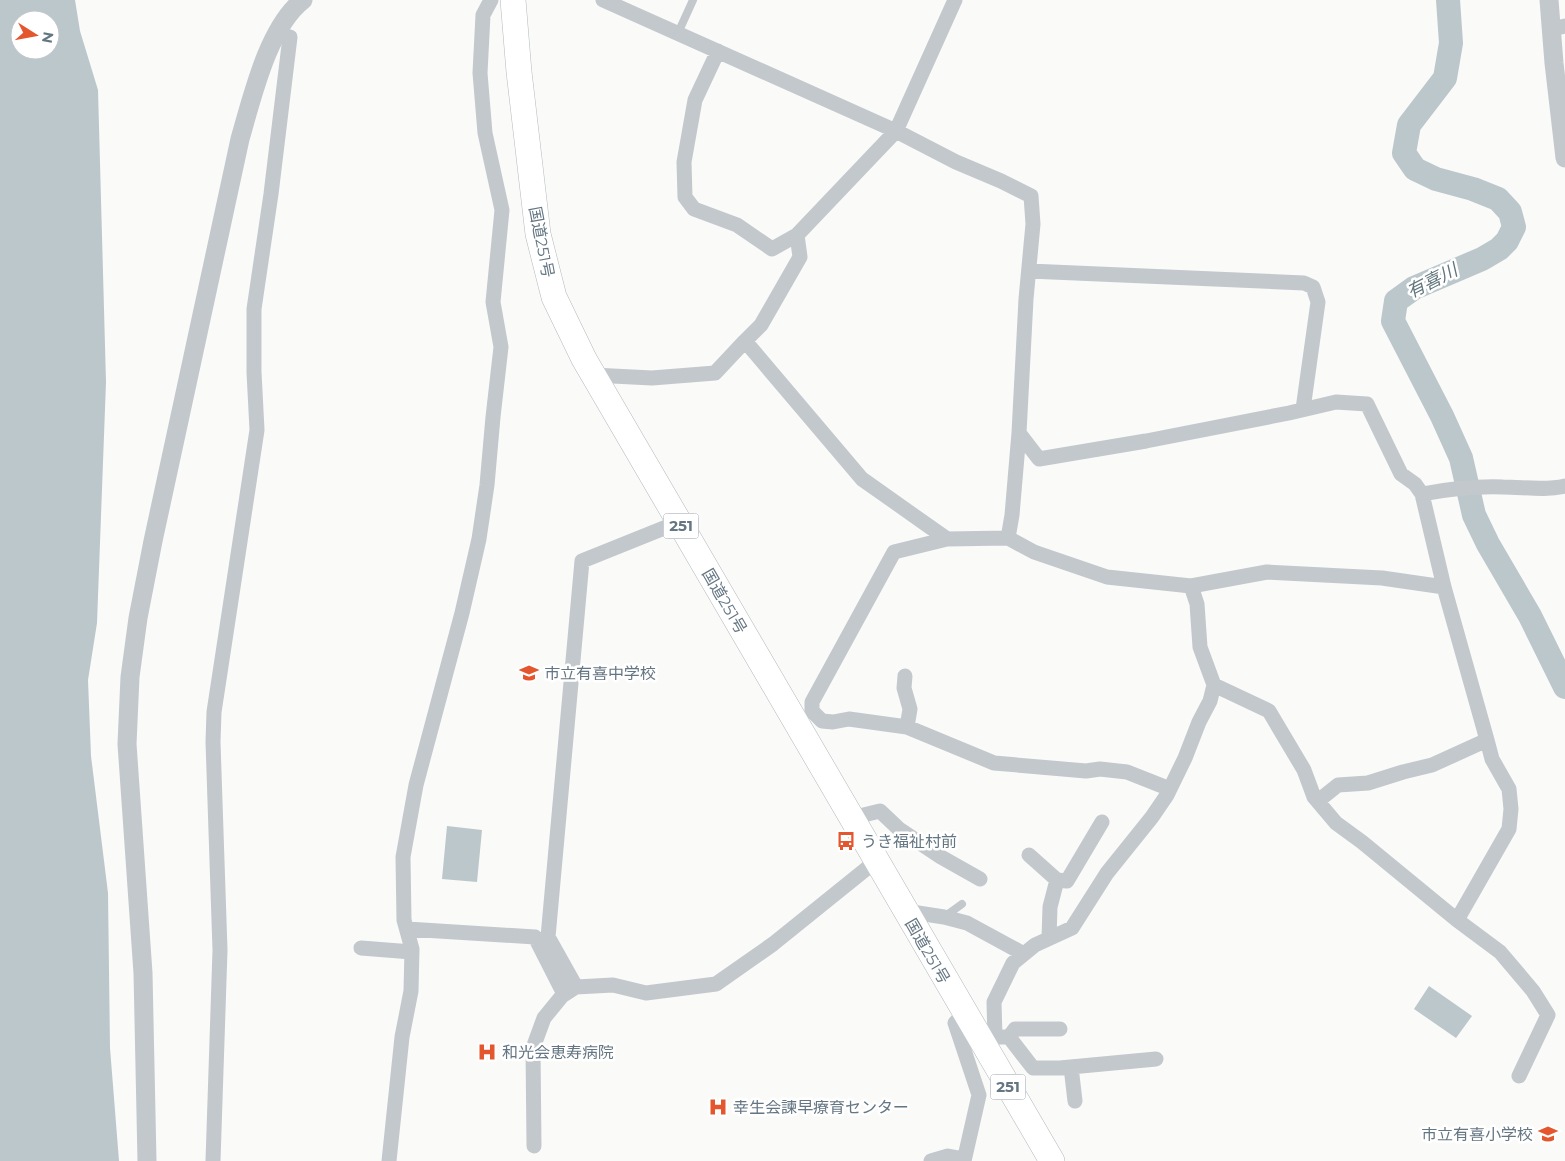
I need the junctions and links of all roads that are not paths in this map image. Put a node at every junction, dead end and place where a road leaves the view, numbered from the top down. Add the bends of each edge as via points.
1 (304, 0) edge
2 (491, 0) edge
3 (513, 0) edge
4 (603, 0) edge
5 (693, 0) edge
6 (955, 0) edge
7 (1548, 0) edge
8 (1558, 28) edge
9 (678, 33) junction
10 (290, 37) dead end
11 (718, 51) junction
12 (1560, 90) edge
13 (896, 131) junction
14 (1565, 158) edge
15 (797, 235) junction
16 (1029, 271) junction
17 (745, 341) junction
18 (593, 375) junction
19 (1304, 409) junction
20 (1019, 433) junction
21 (1565, 486) edge
22 (1422, 494) junction
23 (679, 522) junction
24 (1008, 538) junction
25 (947, 539) junction
26 (1191, 586) junction
27 (1444, 587) junction
28 (905, 676) dead end
29 (1214, 685) junction
30 (907, 727) junction
31 (1487, 740) junction
32 (1170, 789) junction
33 (1318, 801) junction
34 (852, 818) junction
35 (1102, 822) dead end
36 (1029, 855) dead end
37 (876, 861) junction
38 (980, 879) dead end
39 (1057, 880) junction
40 (962, 904) dead end
41 (905, 911) junction
42 (944, 917) junction
43 (1457, 920) junction
44 (407, 929) junction
45 (1049, 938) junction
46 (361, 948) dead end
47 (412, 952) junction
48 (1024, 954) junction
49 (570, 990) junction
50 (964, 1013) junction
51 (1060, 1029) dead end
52 (995, 1039) junction
53 (1156, 1059) dead end
54 (1071, 1067) junction
55 (1519, 1076) dead end
56 (1075, 1101) dead end
57 (534, 1146) dead end
58 (964, 1160) edge
59 (147, 1161) edge
60 (213, 1161) edge
61 (389, 1161) edge
62 (930, 1161) edge
63 (1052, 1161) edge

1 - 59 street via 281,27 269,50 240,140 138,618 130,678 127,744 143,973
2 - 44 street via 483,15 480,73 485,133 502,210 493,302 501,347 488,485 479,539 416,786 403,857
3 - 18 highway, 国道251号 / 251 via 538,234 554,297
4 - 9 street
5 - 9 lane
6 - 13 street
7 - 8 street
8 - 12 street
9 - 11 street
10 - 60 street via 272,194 254,309 257,430 214,712 212,742 220,950
11 - 13 street
11 - 15 street via 695,100 684,162 685,196 694,209 736,225 772,249
12 - 14 street
13 - 15 street
13 - 16 street via 1031,196 1033,224
15 - 17 street via 800,257 761,325
16 - 19 street via 1304,283 1314,287 1318,302
16 - 20 street
17 - 18 street via 715,373 652,378
17 - 25 street via 862,479
18 - 23 highway, 国道251号 / 251
19 - 20 street via 1039,459
19 - 22 street via 1336,402 1367,404 1401,474
20 - 24 street
21 - 22 street via 1553,489 1451,488
22 - 27 street
23 - 34 highway, 国道251号 / 251
23 - 49 street via 582,562 548,938
24 - 25 street
24 - 26 street via 1034,552 1107,577
25 - 30 street via 894,552 812,702 812,711 822,721 849,719
26 - 27 street via 1267,572 1382,578
26 - 29 street via 1200,647
27 - 31 street
28 - 30 street via 904,688 910,708
29 - 32 street via 1210,701
29 - 33 street via 1269,711 1304,770
30 - 32 street via 994,763 1127,772
31 - 33 street via 1432,766 1368,783 1338,785
31 - 43 street via 1492,759 1509,790 1509,829
32 - 45 street via 1072,928
33 - 43 street via 1336,823
34 - 37 highway, 国道251号 / 251
34 - 38 street via 880,811 899,829
35 - 39 street via 1067,881
36 - 39 street
37 - 41 highway, 国道251号 / 251
37 - 49 street via 773,944 716,984 646,993 613,985
39 - 45 street via 1050,907
40 - 42 lane
41 - 42 street
41 - 50 highway, 国道251号 / 251
42 - 48 street via 967,923
43 - 55 street via 1500,952 1533,990 1548,1015
44 - 47 street
44 - 49 street via 535,937
45 - 48 street
46 - 47 street
47 - 61 street via 411,991 402,1037
48 - 52 street via 1012,964 994,1002
49 - 57 street via 544,1018 533,1048
50 - 52 highway, 国道251号 / 251
50 - 58 street via 955,1023 979,1095
51 - 52 street via 1015,1029
52 - 54 street via 1034,1068
52 - 63 highway, 国道251号 / 251
53 - 54 street
54 - 56 street
58 - 62 street via 948,1156

